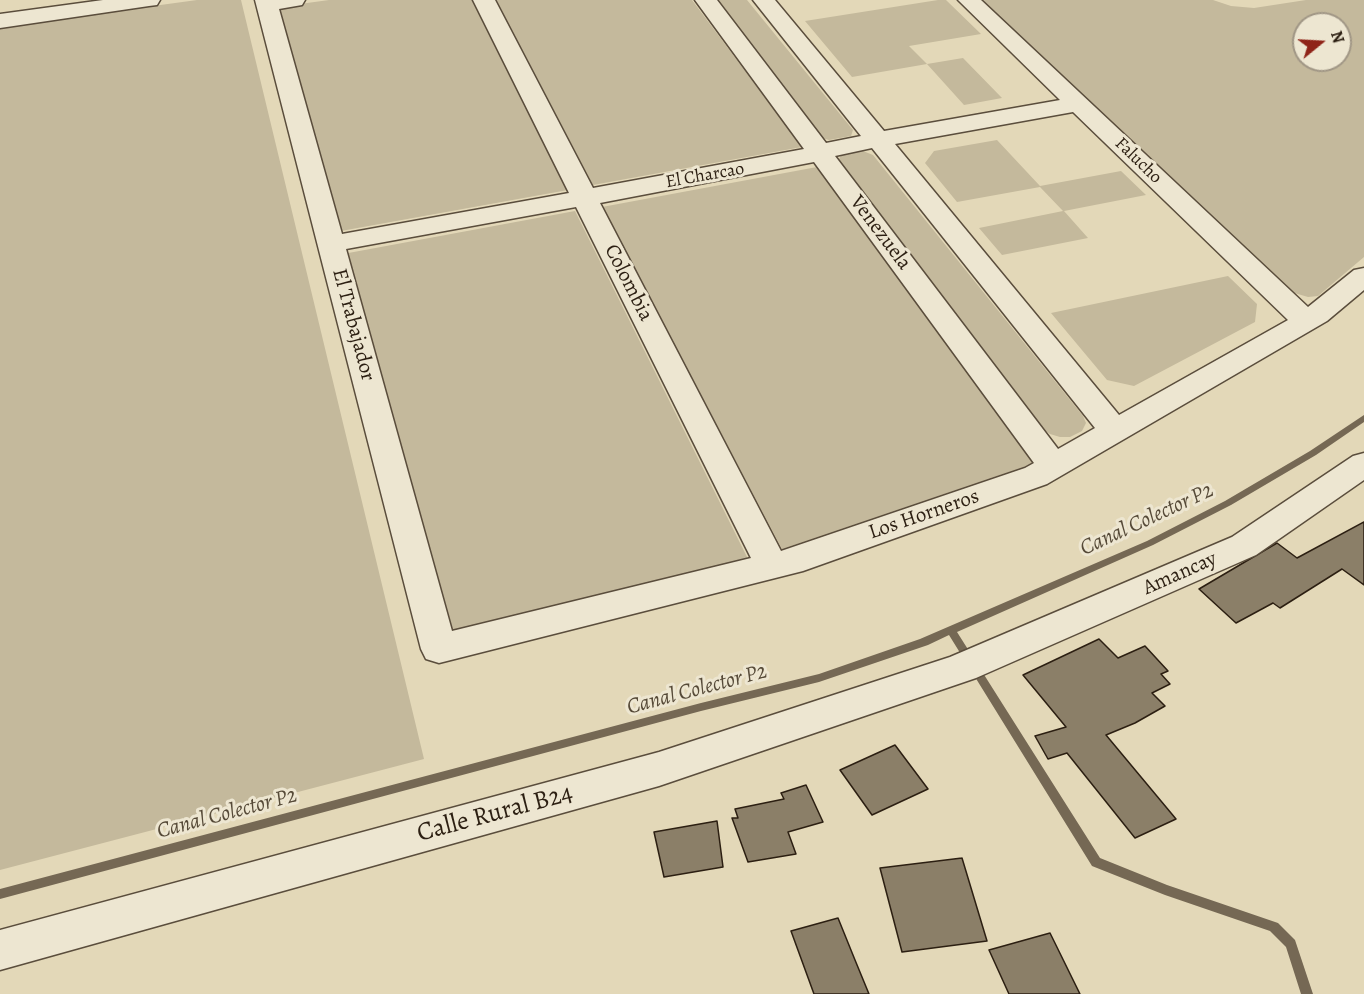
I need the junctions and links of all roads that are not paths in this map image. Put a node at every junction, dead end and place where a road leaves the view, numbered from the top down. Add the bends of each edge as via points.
1 (149, 0) edge
2 (484, 0) edge
3 (706, 0) edge
4 (764, 0) edge
5 (969, 0) edge
6 (276, 1) edge
7 (32, 8) edge
8 (0, 21) edge
9 (1078, 104) junction
10 (878, 140) junction
11 (820, 153) junction
12 (585, 198) junction
13 (331, 244) junction
14 (1364, 276) edge
15 (1306, 321) junction
16 (1114, 431) junction
17 (1364, 464) edge
18 (1054, 466) junction
19 (772, 566) junction
20 (439, 649) joint
21 (984, 661) joint
22 (0, 950) edge

1 - 7 street
2 - 12 street, Colombia
3 - 11 street, Venezuela
4 - 10 street
5 - 9 street, Falucho
6 - 13 street, El Trabajador
7 - 8 street
9 - 10 street, El Charcao
9 - 15 street, Falucho
10 - 11 street, El Charcao
10 - 16 street
11 - 12 street, El Charcao
11 - 18 street, Venezuela
12 - 13 street, El Charcao
12 - 19 street, Colombia
13 - 20 street, El Trabajador
14 - 15 street, Los Horneros
15 - 16 street, Los Horneros
16 - 18 street, Los Horneros
17 - 21 street, Amancay via 1244,546
18 - 19 street, Los Horneros via 1014,484
19 - 20 street, Los Horneros
21 - 22 street, Calle Rural B24 via 659,770

